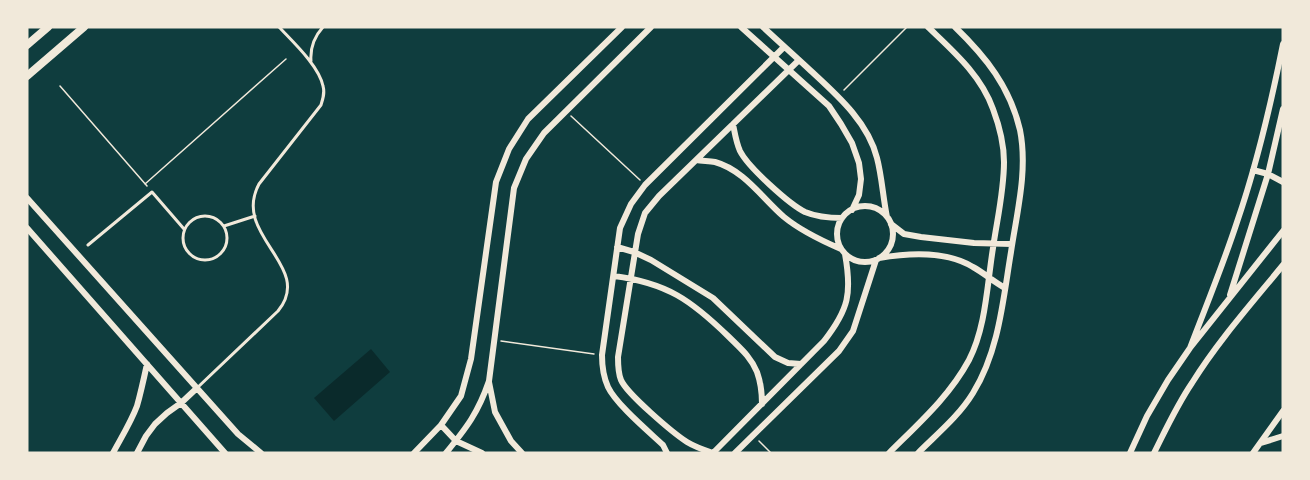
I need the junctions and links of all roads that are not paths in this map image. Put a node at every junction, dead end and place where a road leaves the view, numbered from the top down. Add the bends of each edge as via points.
1 (48, 27) edge
2 (84, 27) edge
3 (279, 27) edge
4 (322, 27) edge
5 (622, 27) edge
6 (651, 27) edge
7 (741, 27) edge
8 (763, 27) edge
9 (928, 27) edge
10 (955, 27) edge
11 (28, 43) edge
12 (1283, 44) edge
13 (784, 47) junction
14 (774, 57) junction
15 (799, 60) junction
16 (311, 64) junction
17 (788, 71) junction
18 (27, 76) edge
19 (1283, 109) edge
20 (734, 124) junction
21 (696, 160) junction
22 (1253, 170) junction
23 (1268, 174) junction
24 (1283, 182) edge
25 (27, 198) edge
26 (852, 210) junction
27 (255, 216) junction
28 (842, 218) junction
29 (889, 220) junction
30 (224, 225) junction
31 (27, 228) edge
32 (184, 229) junction
33 (1283, 231) edge
34 (993, 244) junction
35 (1012, 244) junction
36 (88, 245) dead end
37 (617, 247) junction
38 (843, 251) junction
39 (634, 252) junction
40 (877, 259) junction
41 (1283, 265) edge
42 (614, 276) junction
43 (631, 278) junction
44 (988, 278) junction
45 (1005, 288) junction
46 (1228, 301) junction
47 (1190, 348) junction
48 (147, 364) junction
49 (801, 364) junction
50 (489, 381) junction
51 (197, 388) junction
52 (181, 403) junction
53 (762, 404) junction
54 (1283, 411) edge
55 (441, 425) junction
56 (1283, 436) edge
57 (456, 441) junction
58 (1259, 443) junction
59 (113, 453) edge
60 (137, 453) edge
61 (225, 453) edge
62 (261, 453) edge
63 (414, 453) edge
64 (446, 453) edge
65 (482, 453) edge
66 (522, 453) edge
67 (667, 453) edge
68 (713, 453) edge
69 (735, 453) edge
70 (889, 453) edge
71 (918, 453) edge
72 (1130, 453) edge
73 (1154, 453) edge
74 (1253, 453) edge

1 - 11 street
2 - 18 street
3 - 16 lane
4 - 16 lane via 312,45
5 - 55 street via 528,119 509,148 496,182 471,359 461,396
6 - 50 street via 544,133 526,159 514,188
7 - 14 street
8 - 13 street
9 - 34 street via 979,82 1001,133 1004,170
10 - 35 street via 996,73 1020,130 1021,192
12 - 22 street
13 - 14 street
13 - 15 street
14 - 17 street
14 - 37 street via 645,185 620,228
15 - 17 street
15 - 29 street via 838,96 870,139 878,158
16 - 27 lane via 323,85 321,105 256,190
17 - 20 street
17 - 26 street via 829,106 852,143 861,179
19 - 23 street
20 - 21 street
20 - 28 street via 741,153 790,203 824,218
21 - 38 street via 729,167 801,230
21 - 39 street via 645,213
22 - 23 street
22 - 47 street via 1238,222
23 - 24 street
23 - 46 street
25 - 51 street
26 - 28 street
26 - 29 street via 871,207
27 - 30 lane
27 - 51 lane via 285,271 287,295 278,311
28 - 38 street via 837,239
29 - 34 street via 904,234
29 - 40 street via 891,243
30 - 32 lane via 206,215 191,219
30 - 32 lane via 225,247 209,260 188,253 182,239
31 - 48 street
32 - 36 lane via 152,192
33 - 46 street
34 - 35 street
34 - 44 street
35 - 45 street
37 - 39 street
37 - 42 street
38 - 40 street via 860,261
38 - 49 street via 849,277 847,301 838,322
39 - 43 street
39 - 49 street via 713,298 775,357
40 - 44 street via 919,254 954,258
40 - 69 street via 853,331 839,351
41 - 73 street via 1191,383
42 - 43 street
42 - 67 street via 602,371 608,388
43 - 53 street via 684,298 706,315 750,358 757,372
43 - 68 street via 617,367 621,380 673,432
44 - 45 street
44 - 70 street via 980,333 956,382
45 - 71 street via 988,366 973,394
46 - 47 street
47 - 72 street via 1168,380
48 - 52 street
48 - 59 street via 136,406
49 - 53 street
50 - 57 street via 470,423
50 - 66 street via 495,412
51 - 52 street
51 - 62 street via 238,434
52 - 60 street via 155,423
52 - 61 street
53 - 68 street
54 - 58 street
55 - 57 street
55 - 63 street
56 - 58 street
57 - 64 street
57 - 65 street
58 - 74 street

